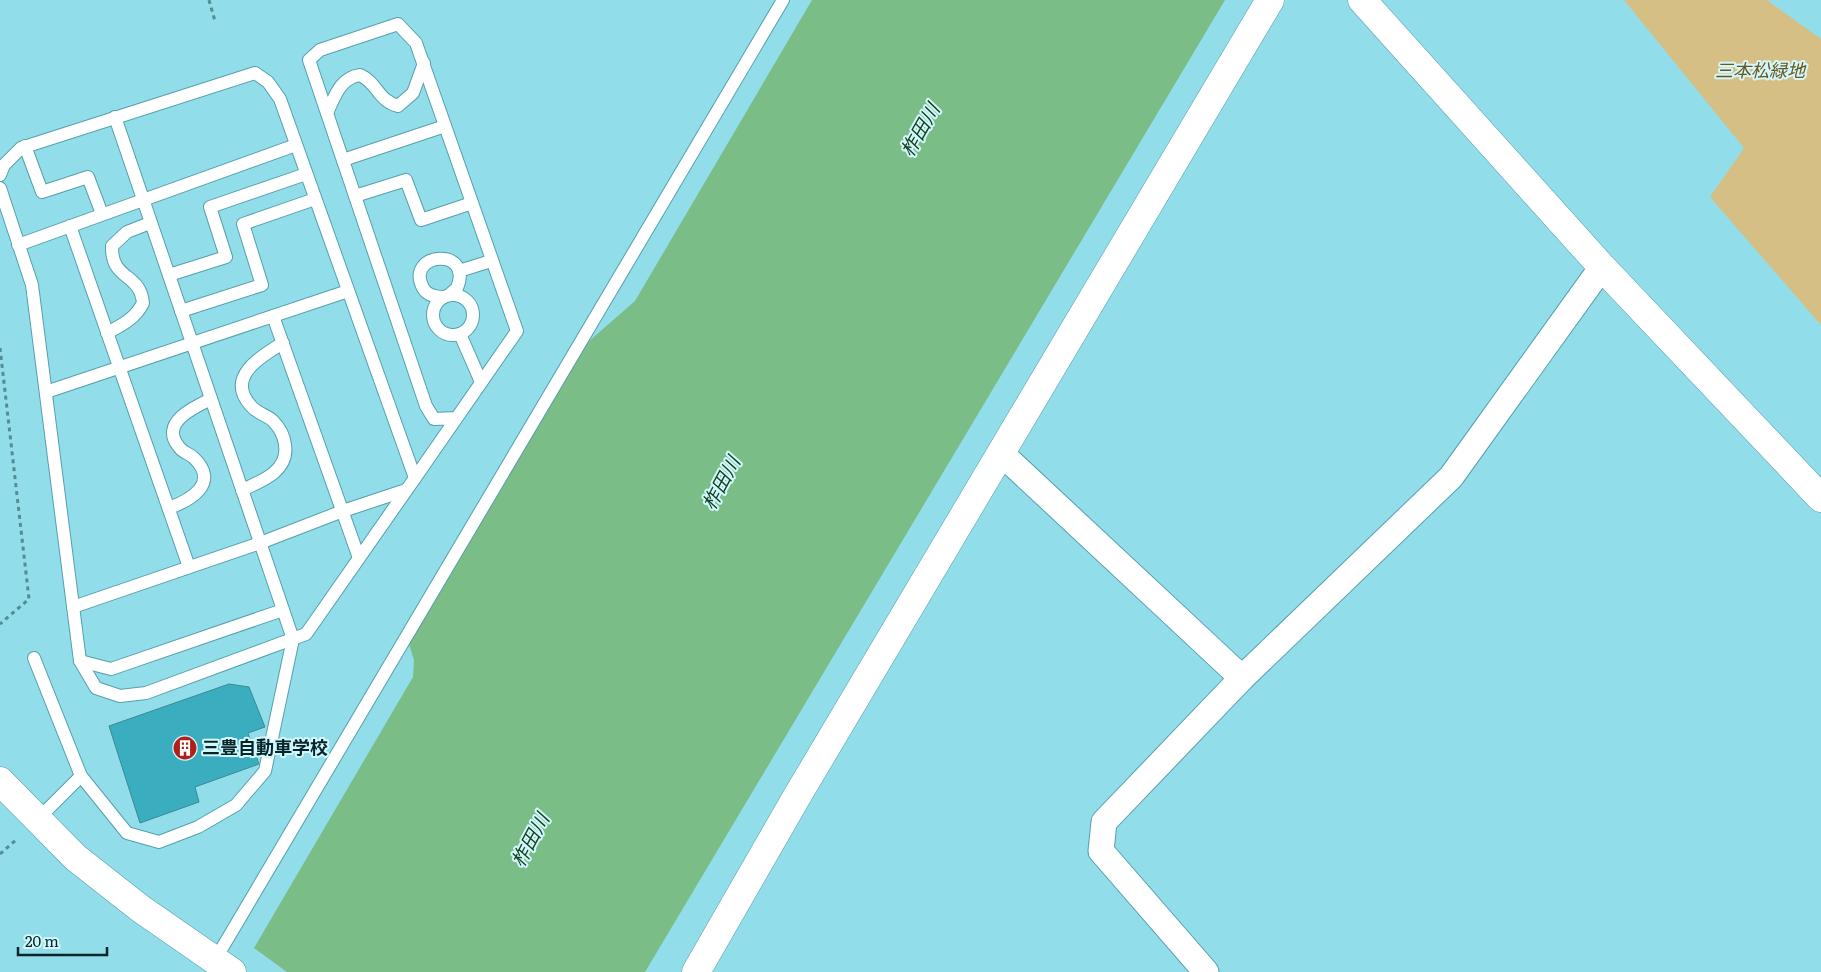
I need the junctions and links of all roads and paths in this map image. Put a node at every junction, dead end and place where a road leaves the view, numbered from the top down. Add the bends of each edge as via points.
1 (209, 0) edge
2 (783, 0) edge
3 (1270, 0) edge
4 (1362, 0) edge
5 (215, 21) dead end
6 (424, 63) junction
7 (328, 113) junction
8 (115, 118) junction
9 (445, 126) junction
10 (296, 145) junction
11 (25, 146) junction
12 (343, 160) junction
13 (306, 174) junction
14 (0, 175) edge
15 (0, 188) edge
16 (355, 196) junction
17 (142, 199) junction
18 (315, 199) junction
19 (472, 203) junction
20 (102, 214) junction
21 (150, 223) junction
22 (70, 226) junction
23 (18, 244) junction
24 (491, 261) junction
25 (1602, 267) junction
26 (459, 271) junction
27 (169, 275) junction
28 (348, 291) junction
29 (446, 296) junction
30 (181, 311) junction
31 (273, 316) junction
32 (107, 333) junction
33 (460, 334) junction
34 (192, 342) junction
35 (283, 343) junction
36 (0, 348) edge
37 (119, 368) junction
38 (481, 382) junction
39 (46, 392) junction
40 (211, 399) junction
41 (456, 418) junction
42 (1002, 454) junction
43 (415, 478) junction
44 (242, 490) junction
45 (406, 490) junction
46 (1821, 498) edge
47 (169, 508) junction
48 (343, 511) junction
49 (260, 543) junction
50 (359, 558) junction
51 (189, 567) junction
52 (73, 607) junction
53 (283, 610) junction
54 (0, 624) edge
55 (293, 639) junction
56 (34, 658) dead end
57 (80, 661) junction
58 (1242, 678) junction
59 (81, 776) junction
60 (0, 782) edge
61 (37, 820) junction
62 (224, 966) edge
63 (696, 972) edge
64 (1206, 972) edge

1 - 5 path
2 - 62 lane
3 - 42 street
4 - 25 street
6 - 7 lane via 413,93 398,106 383,99 368,78 360,75 345,81 338,89
6 - 7 lane via 416,43 398,24 320,50 309,60
6 - 9 lane
7 - 12 lane
8 - 10 lane via 255,73 268,82 280,99
8 - 11 lane
8 - 17 lane
9 - 12 lane
9 - 19 lane
10 - 13 lane
10 - 17 lane
11 - 14 lane via 4,166
11 - 20 lane via 42,192 88,177
12 - 16 lane
13 - 18 lane
13 - 27 lane via 210,207 226,257
15 - 23 lane
16 - 19 lane via 406,180 421,220
16 - 41 lane via 426,406 434,419
17 - 20 lane
17 - 21 lane
18 - 28 lane
18 - 30 lane via 243,224 262,285
19 - 24 lane
20 - 22 lane
21 - 27 lane
21 - 32 lane via 127,232 112,246 114,264 119,272 133,280 143,303 128,323
22 - 23 lane
22 - 32 lane
23 - 39 lane via 32,284
24 - 26 lane
24 - 38 lane via 517,331
25 - 46 street
25 - 58 street via 1451,477
26 - 29 lane via 457,288
26 - 29 lane via 446,258 433,259 423,267 420,280 425,291 437,298
27 - 30 lane
28 - 31 lane
28 - 43 lane
29 - 33 lane via 435,308 434,321 441,332 454,336
29 - 33 lane via 468,301 474,313 470,326
30 - 34 lane
31 - 34 lane
31 - 35 lane
32 - 37 lane
33 - 38 lane
34 - 37 lane
34 - 40 lane
35 - 44 lane via 258,357 249,366 243,381 249,404 259,415 271,419 280,428 286,454 280,467
35 - 48 lane
36 - 54 path via 29,599
37 - 39 lane
37 - 47 lane
38 - 41 lane
39 - 52 lane
40 - 44 lane
40 - 47 lane via 180,416 175,426 177,446 192,456 204,471 204,481 198,492 187,501
41 - 43 lane
42 - 58 street
42 - 63 street
43 - 45 lane
44 - 49 lane
45 - 48 lane
45 - 50 lane
47 - 51 lane
48 - 49 lane
48 - 50 lane
49 - 51 lane
49 - 53 lane
50 - 55 lane via 306,634
51 - 52 lane
52 - 57 lane
53 - 55 lane
53 - 57 lane via 111,669
55 - 57 lane via 146,693 120,696 96,688
55 - 59 lane via 265,771 236,805 198,828 159,842 127,833
56 - 59 lane
58 - 64 street via 1104,822 1101,852
59 - 61 lane
60 - 61 street
61 - 62 street via 76,858

